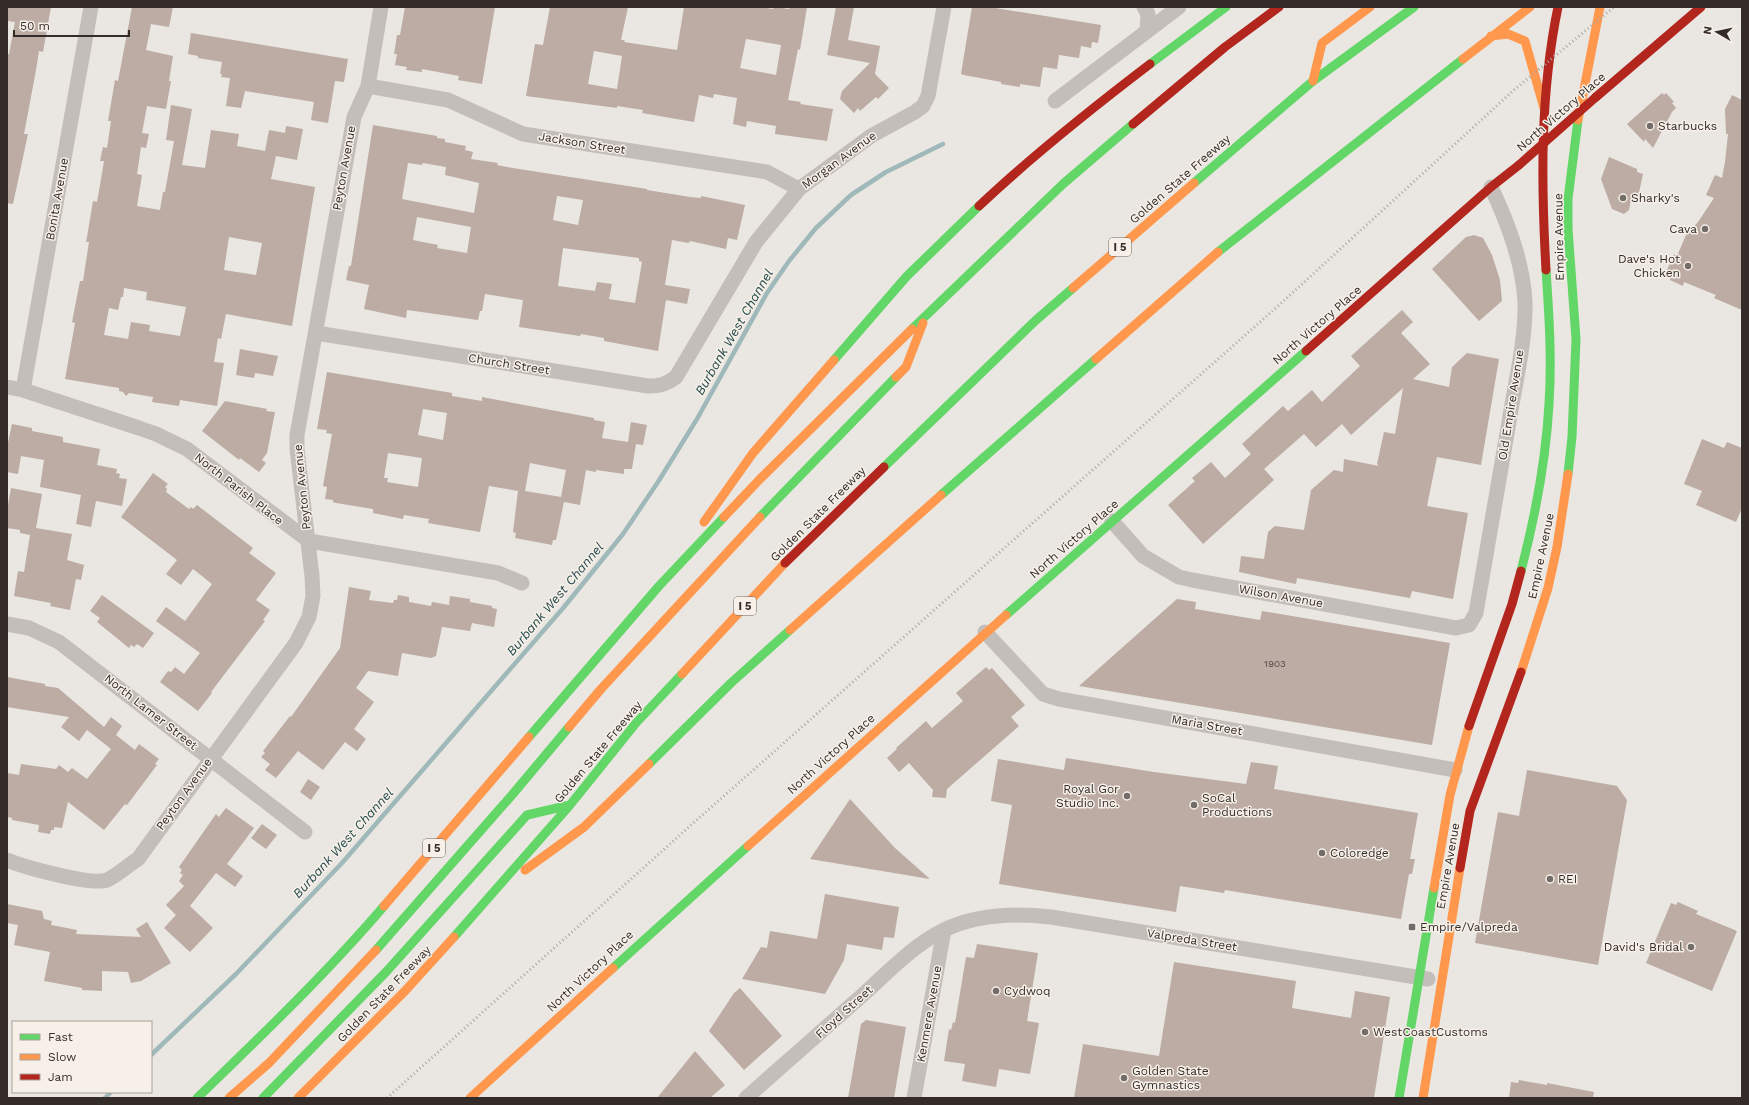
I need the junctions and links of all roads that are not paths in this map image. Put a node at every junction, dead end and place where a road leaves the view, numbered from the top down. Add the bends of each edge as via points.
1 (91, 7) edge
2 (381, 7) edge
3 (944, 7) edge
4 (1144, 7) edge
5 (1179, 7) edge
6 (1226, 7) edge
7 (1279, 7) edge
8 (1370, 7) edge
9 (1414, 7) edge
10 (1530, 7) edge
11 (1558, 7) edge
12 (1600, 7) edge
13 (1701, 7) edge
14 (1147, 30) junction
15 (1491, 36) junction
16 (1313, 81) junction
17 (368, 86) junction
18 (1055, 100) dead end
19 (1544, 108) junction
20 (1491, 187) junction
21 (799, 189) junction
22 (926, 316) junction
23 (316, 333) junction
24 (688, 355) joint
25 (7, 387) edge
26 (23, 390) junction
27 (1112, 522) junction
28 (308, 541) junction
29 (522, 583) dead end
30 (659, 586) junction
31 (7, 624) edge
32 (1469, 625) joint
33 (985, 632) junction
34 (210, 758) junction
35 (1455, 770) junction
36 (570, 805) junction
37 (305, 832) dead end
38 (7, 860) edge
39 (496, 891) junction
40 (944, 930) junction
41 (1418, 978) junction
42 (1441, 982) junction
43 (197, 1098) edge
44 (229, 1098) edge
45 (263, 1098) edge
46 (298, 1098) edge
47 (470, 1098) edge
48 (746, 1098) edge
49 (914, 1098) edge
50 (1399, 1098) edge
51 (1423, 1098) edge

1 - 26 street, Bonita Avenue
2 - 17 street, Peyton Avenue
3 - 21 street, Morgan Avenue via 928,96 923,106 871,136
4 - 14 street via 1148,14
5 - 14 street
6 - 30 main road via 1106,97 1020,168 907,276 753,453
7 - 22 main road, I 5 via 1225,47 1063,184
8 - 16 main road via 1322,43
9 - 16 main road, Golden State Freeway / I 5
10 - 15 main road
11 - 19 main road, Empire Avenue via 1546,75
12 - 42 main road, Empire Avenue via 1576,130 1568,199 1575,347 1572,437 1566,493 1548,588 1520,677 1470,811
13 - 20 main road, North Victory Place, bridge
14 - 18 street
15 - 19 main road via 1500,33 1514,34 1525,41
15 - 39 main road via 1224,246 897,532 742,672 584,827
16 - 36 main road, Golden State Freeway / I 5 via 1035,321 801,547 636,723
17 - 21 street, Jackson Street via 448,100 523,134 767,172
17 - 23 street, Peyton Avenue via 354,117
19 - 35 main road, Empire Avenue via 1542,170 1551,360 1547,430 1523,564
20 - 27 main road, North Victory Place
20 - 32 street, Old Empire Avenue via 1505,215 1513,242 1521,270 1525,303 1521,352 1476,613
21 - 24 street, Morgan Avenue via 756,242
22 - 30 main road, I 5 via 760,479
22 - 44 main road via 906,367 737,541 601,689 385,941 268,1063
23 - 24 street, Church Street via 648,386 669,383 676,377
23 - 28 street, Peyton Avenue via 297,442
25 - 26 street, North Parish Place
26 - 28 street, North Parish Place via 156,434 187,449
27 - 32 street, Wilson Avenue via 1143,556 1179,577 1456,628
27 - 33 main road, North Victory Place
28 - 29 street, North Parish Place via 498,573
28 - 34 street, Peyton Avenue via 312,596 309,617 296,643
30 - 43 main road, I 5 via 362,932
31 - 34 street, North Lamer Street via 29,628 59,642
33 - 35 street, Maria Street via 1042,694 1074,702
33 - 47 main road, North Victory Place via 662,921
34 - 37 street, North Lamer Street
34 - 38 street, Peyton Avenue via 138,859 106,880 76,878 28,868
35 - 41 main road, Empire Avenue
36 - 39 main road, Golden State Freeway / I 5
36 - 45 main road via 526,815 386,972
39 - 46 main road, Golden State Freeway / I 5 via 405,991
40 - 41 street, Valpreda Street via 994,916 1029,914
40 - 48 street, Floyd Street via 908,955
40 - 49 street, Kenmere Avenue
41 - 42 street, Valpreda Street
41 - 50 main road, Empire Avenue
42 - 51 main road, Empire Avenue

